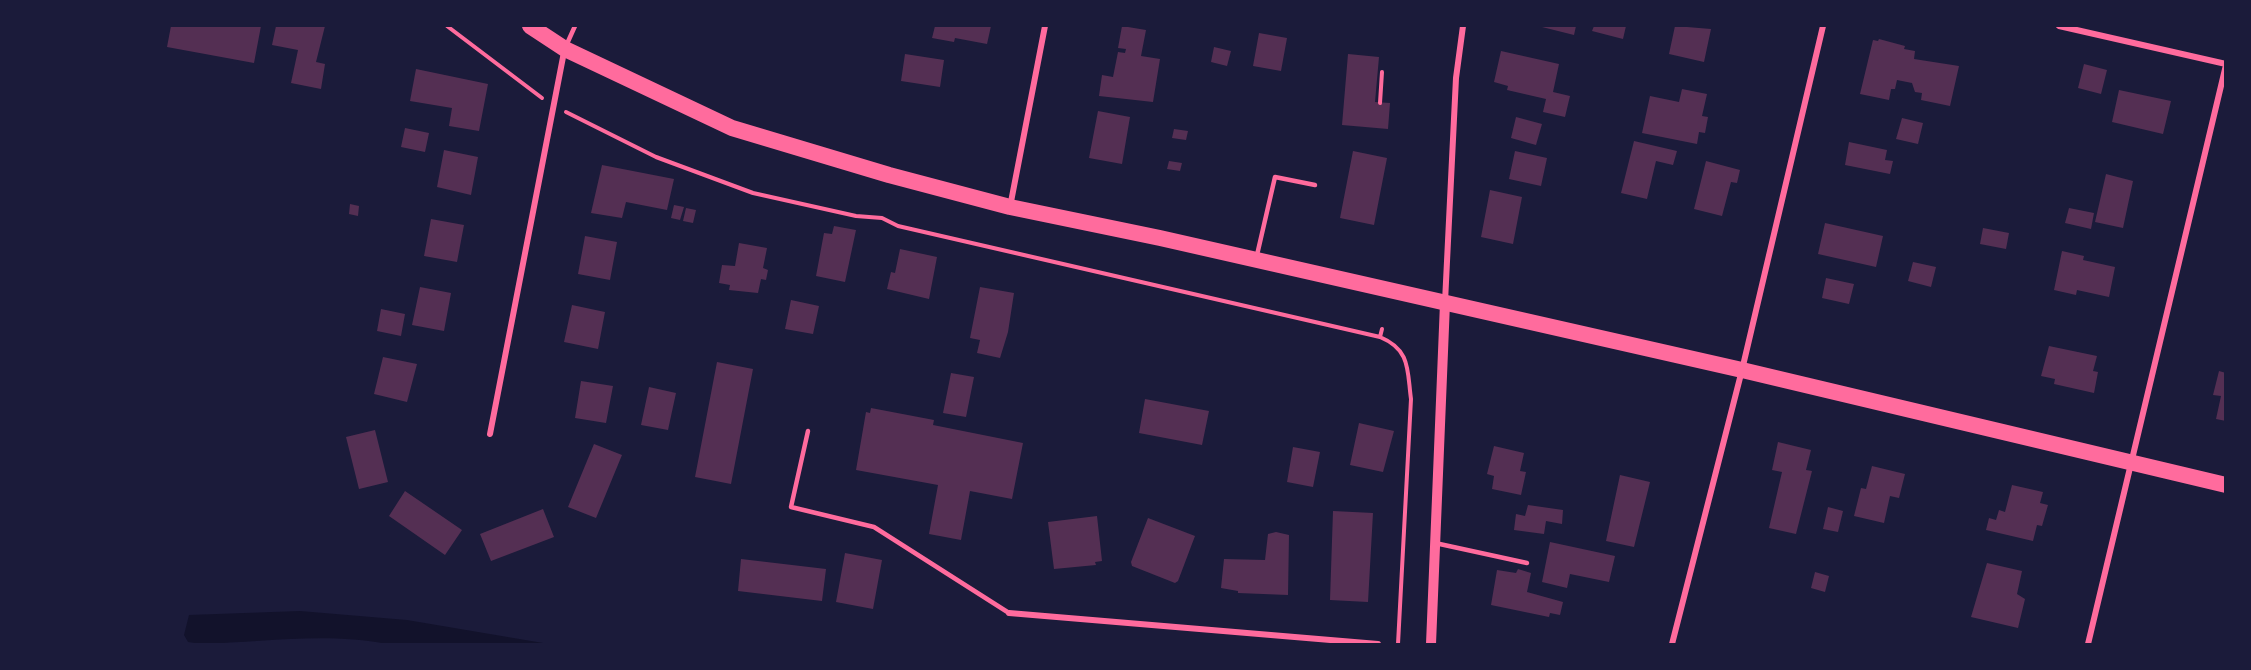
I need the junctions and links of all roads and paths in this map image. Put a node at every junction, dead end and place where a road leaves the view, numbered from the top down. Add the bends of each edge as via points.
1 (447, 26) edge
2 (530, 26) edge
3 (575, 26) edge
4 (1045, 26) edge
5 (1463, 26) edge
6 (1823, 26) edge
7 (2059, 26) edge
8 (565, 49) junction
9 (2226, 65) edge
10 (1382, 72) dead end
11 (529, 90) dead end
12 (1380, 103) dead end
13 (583, 122) dead end
14 (1315, 185) dead end
15 (1010, 207) junction
16 (1256, 261) junction
17 (1445, 303) junction
18 (1382, 329) dead end
19 (1380, 337) junction
20 (1742, 370) junction
21 (808, 431) dead end
22 (489, 434) dead end
23 (2129, 464) junction
24 (2226, 485) edge
25 (1435, 543) junction
26 (1527, 563) dead end
27 (1009, 613) joint
28 (1378, 645) edge
29 (1398, 645) edge
30 (1431, 645) edge
31 (1672, 645) edge
32 (2088, 645) edge

1 - 11 path
2 - 8 highway
3 - 8 lane
4 - 15 street
5 - 17 street via 1457,71
6 - 20 street
7 - 9 street
8 - 15 highway via 732,128
8 - 22 street
9 - 23 street
10 - 12 path
13 - 19 path via 656,158 753,193 882,218 898,226
14 - 16 lane via 1275,177
15 - 16 highway
16 - 17 highway
17 - 20 highway
17 - 25 street
18 - 19 path
19 - 29 path via 1394,343 1409,363 1410,443
20 - 23 highway
20 - 31 street
21 - 27 lane via 791,507 874,527
23 - 24 highway
23 - 32 street
25 - 26 lane
25 - 30 street
27 - 28 street

